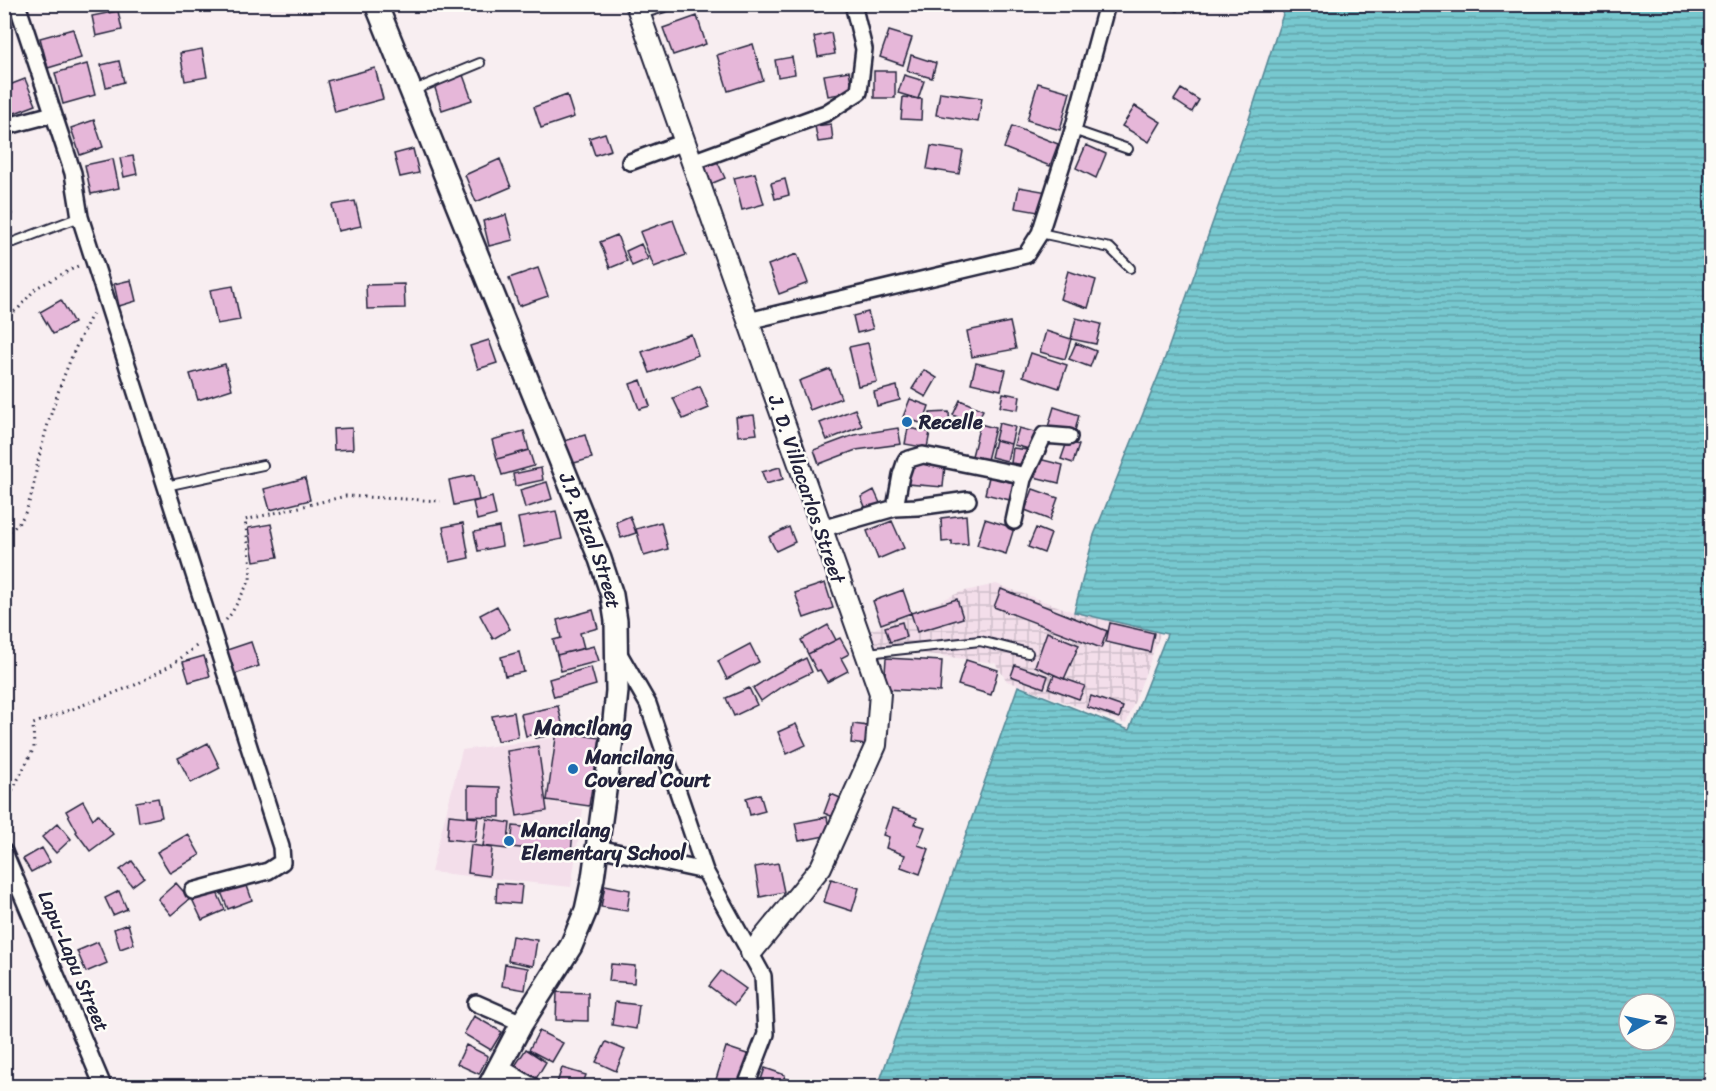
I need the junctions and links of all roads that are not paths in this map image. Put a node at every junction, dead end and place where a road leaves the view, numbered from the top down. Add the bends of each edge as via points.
1 (17, 4) edge
2 (376, 4) edge
3 (675, 4) edge
4 (853, 4) edge
5 (1107, 4) edge
6 (638, 9) edge
7 (480, 63) dead end
8 (411, 92) junction
9 (53, 114) junction
10 (4, 127) edge
11 (1073, 130) junction
12 (684, 142) junction
13 (1128, 149) dead end
14 (630, 162) dead end
15 (692, 162) junction
16 (80, 217) junction
17 (1040, 233) junction
18 (14, 243) dead end
19 (1130, 268) dead end
20 (748, 321) junction
21 (1069, 437) dead end
22 (263, 465) dead end
23 (1023, 479) junction
24 (166, 486) junction
25 (968, 500) dead end
26 (895, 508) junction
27 (1014, 521) dead end
28 (821, 529) junction
29 (617, 650) junction
30 (865, 653) junction
31 (1028, 653) dead end
32 (598, 848) junction
33 (4, 852) edge
34 (705, 871) junction
35 (193, 891) dead end
36 (751, 953) junction
37 (476, 1003) dead end
38 (522, 1023) junction
39 (500, 1066) junction
40 (103, 1086) edge
41 (489, 1086) edge
42 (532, 1086) edge
43 (746, 1086) edge

1 - 9 street
2 - 8 main road, J.P. Rizal Street
3 - 6 lane
4 - 15 street via 864,49 859,92 826,113
5 - 11 street
6 - 12 street, J. D. Villacarlos Street
7 - 8 lane
8 - 29 main road, J.P. Rizal Street via 600,558 613,604
9 - 10 street
9 - 16 street via 73,173
11 - 13 lane
11 - 17 street
12 - 14 street
12 - 15 street, J. D. Villacarlos Street
15 - 20 street, J. D. Villacarlos Street
16 - 18 lane
16 - 24 street
17 - 19 lane via 1110,248
17 - 20 street via 1026,255
20 - 28 street, J. D. Villacarlos Street
21 - 23 street via 1044,435
22 - 24 lane
23 - 26 street via 1017,474 923,455 911,457 901,475
23 - 27 street
24 - 35 street via 281,847 282,861 268,871
25 - 26 street
26 - 28 street
28 - 30 street, J. D. Villacarlos Street
29 - 32 main road, J.P. Rizal Street via 617,691
29 - 34 street via 648,704
30 - 31 lane via 980,641
30 - 36 street, J. D. Villacarlos Street via 880,693 873,754 821,867
32 - 34 street
32 - 38 main road, J.P. Rizal Street via 586,910 571,946
33 - 40 street, Lapu-Lapu Street
34 - 36 street
36 - 43 street via 763,976 766,1034
37 - 38 street
38 - 39 main road, J.P. Rizal Street
39 - 41 main road, J.P. Rizal Street
39 - 42 street

